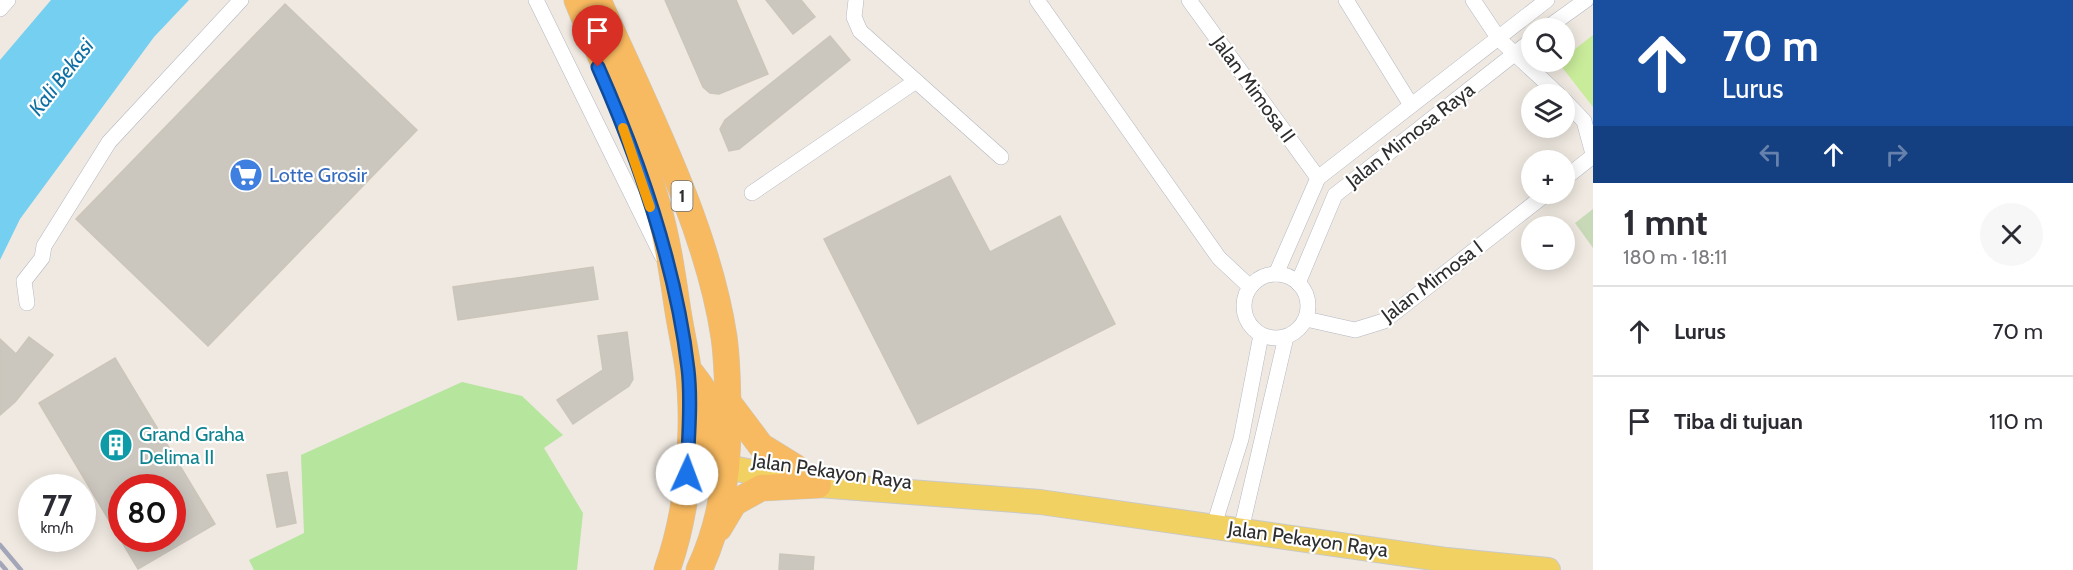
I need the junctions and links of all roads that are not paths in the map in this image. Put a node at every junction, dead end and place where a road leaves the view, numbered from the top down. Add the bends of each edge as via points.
1 (8, 0) edge
2 (241, 0) edge
3 (536, 0) edge
4 (568, 0) edge
5 (577, 0) edge
6 (598, 0) edge
7 (856, 0) edge
8 (1037, 0) edge
9 (1189, 0) edge
10 (1346, 0) edge
11 (1473, 0) edge
12 (1548, 0) edge
13 (1586, 0) edge
14 (0, 9) edge
15 (1561, 18) edge
16 (1499, 39) junction
17 (1521, 48) edge
18 (1514, 53) junction
19 (916, 81) junction
20 (1547, 84) edge
21 (1411, 105) junction
22 (1575, 112) edge
23 (1351, 152) junction
24 (1593, 155) edge
25 (1001, 157) dead end
26 (1365, 169) junction
27 (1575, 170) edge
28 (1318, 178) junction
29 (752, 193) dead end
30 (1533, 204) edge
31 (668, 267) junction
32 (1276, 274) junction
33 (1298, 283) junction
34 (1250, 287) junction
35 (27, 303) dead end
36 (677, 304) junction
37 (1306, 319) junction
38 (1261, 335) junction
39 (1286, 337) junction
40 (688, 369) junction
41 (728, 402) junction
42 (727, 467) junction
43 (795, 467) junction
44 (818, 485) junction
45 (1139, 515) junction
46 (1214, 525) junction
47 (1241, 530) junction
48 (715, 534) junction
49 (667, 570) edge
50 (684, 570) edge
51 (699, 570) edge
52 (1548, 570) edge

1 - 14 street
2 - 35 street via 109,141 44,246 42,258 24,281
3 - 31 street
4 - 31 highway via 630,143
5 - 36 highway, 1 via 657,202 674,268
6 - 41 highway, 1 via 704,253 724,337
7 - 19 street via 854,16 860,31
8 - 34 street via 1219,258
9 - 28 street, Jalan Mimosa II
10 - 21 street
11 - 16 street
12 - 16 street
13 - 15 street
16 - 18 street
16 - 21 street
17 - 18 street, Jalan Mimosa Raya
18 - 20 street
18 - 26 street, Jalan Mimosa Raya
19 - 25 street
19 - 29 street
21 - 23 street
22 - 24 street via 1584,122
23 - 26 street
23 - 28 street
24 - 27 street
26 - 33 street, Jalan Mimosa Raya via 1335,195
28 - 32 street
30 - 37 street, Jalan Mimosa I via 1384,321 1355,330
31 - 36 highway
32 - 33 street
32 - 34 street
33 - 37 street via 1307,300
34 - 38 street via 1244,300 1244,314
36 - 40 highway, 1
37 - 39 street
38 - 39 street
38 - 46 street via 1241,439
39 - 47 street
40 - 42 highway via 705,392 710,437 717,457
40 - 49 highway, 1 via 684,503 680,532
41 - 42 highway, 1
41 - 43 highway via 761,446
42 - 43 main road, Jalan Pekayon Raya via 738,457
42 - 44 main road, Jalan Pekayon Raya
42 - 48 highway, 1
42 - 50 highway via 710,492
43 - 45 main road, Jalan Pekayon Raya
44 - 45 main road, Jalan Pekayon Raya via 1013,499
44 - 48 highway via 761,488 734,503
45 - 46 main road, Jalan Pekayon Raya
46 - 47 main road, Jalan Pekayon Raya
47 - 52 main road, Jalan Pekayon Raya via 1447,560
48 - 51 highway, 1

